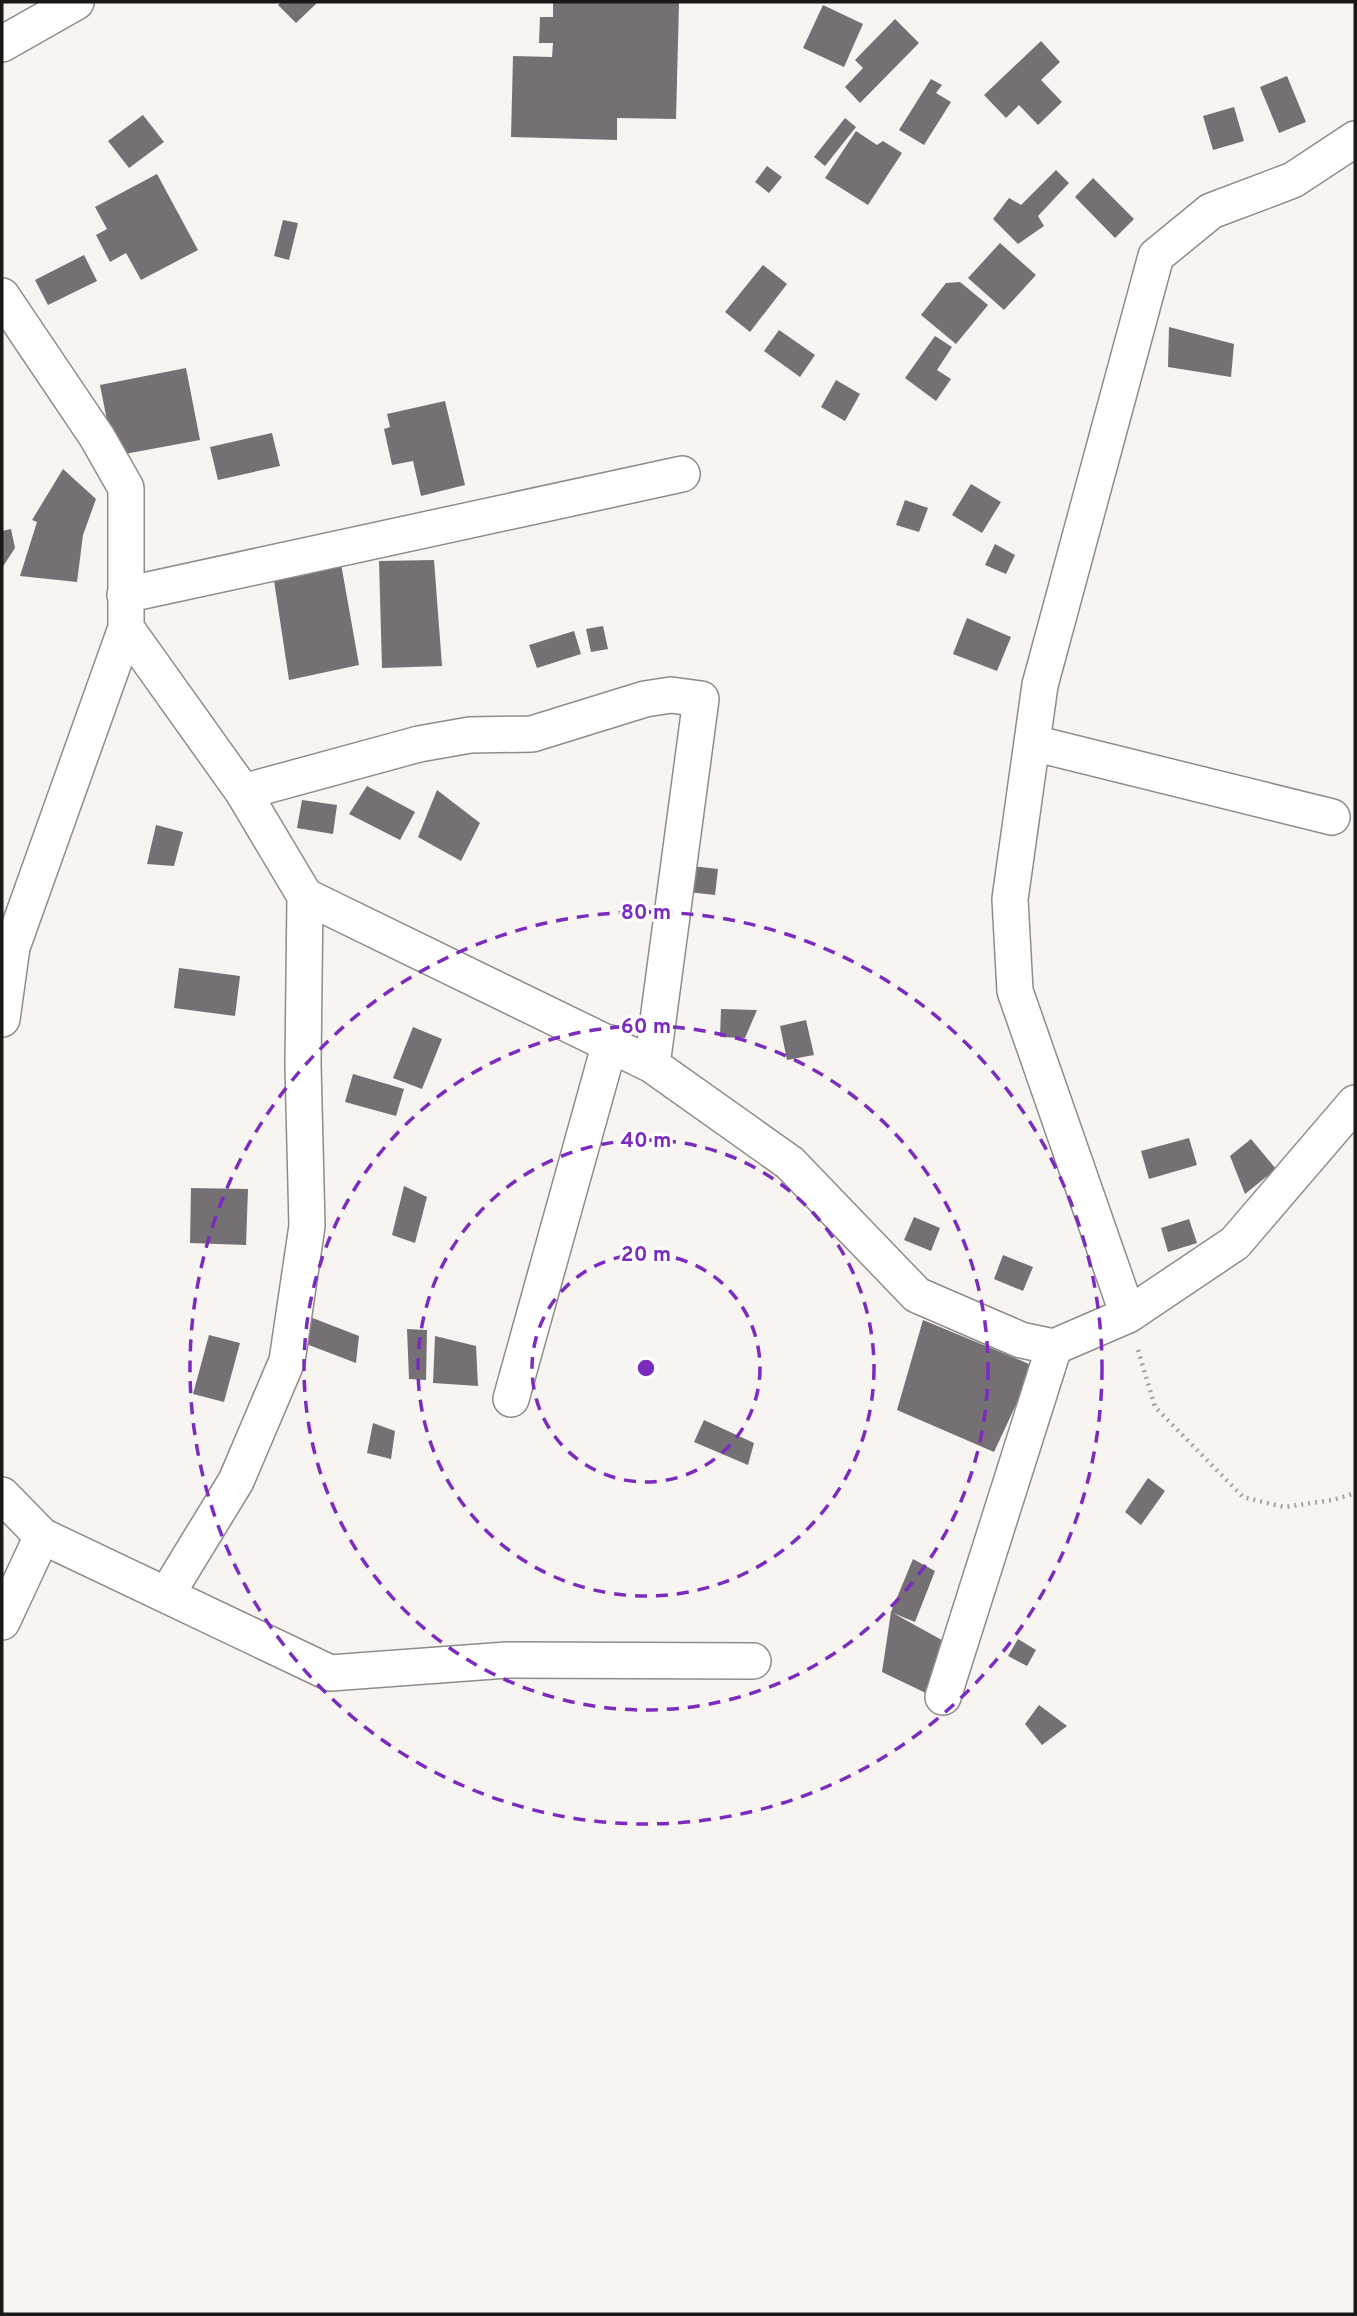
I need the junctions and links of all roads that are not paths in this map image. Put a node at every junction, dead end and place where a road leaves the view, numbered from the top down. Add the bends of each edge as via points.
1 (76, 2) edge
2 (2, 44) edge
3 (1355, 139) edge
4 (2, 296) edge
5 (682, 474) dead end
6 (125, 612) junction
7 (1033, 743) junction
8 (243, 792) junction
9 (1332, 817) dead end
10 (305, 896) junction
11 (7, 943) edge
12 (2, 1019) edge
13 (610, 1043) junction
14 (652, 1065) junction
15 (1355, 1104) edge
16 (1128, 1315) junction
17 (1054, 1348) junction
18 (511, 1399) dead end
19 (2, 1496) edge
20 (42, 1536) junction
21 (167, 1594) junction
22 (2, 1622) edge
23 (753, 1661) dead end
24 (943, 1697) dead end

1 - 2 street
3 - 7 street via 1293,180 1211,211 1156,256 1040,685
4 - 6 street via 126,488
5 - 6 street
6 - 8 street
6 - 11 street
7 - 9 street
7 - 16 street via 1010,899 1015,991
8 - 10 street
8 - 14 street via 419,744 470,735 532,734 658,697 701,698
10 - 13 street
10 - 21 street via 307,1226 287,1361 236,1481
11 - 12 street
13 - 14 street
13 - 18 street
14 - 17 street via 790,1163 917,1295 1021,1340
15 - 16 street via 1235,1243
16 - 17 street
17 - 24 street
19 - 20 street
20 - 21 street
20 - 22 street
21 - 23 street via 330,1673 507,1660

